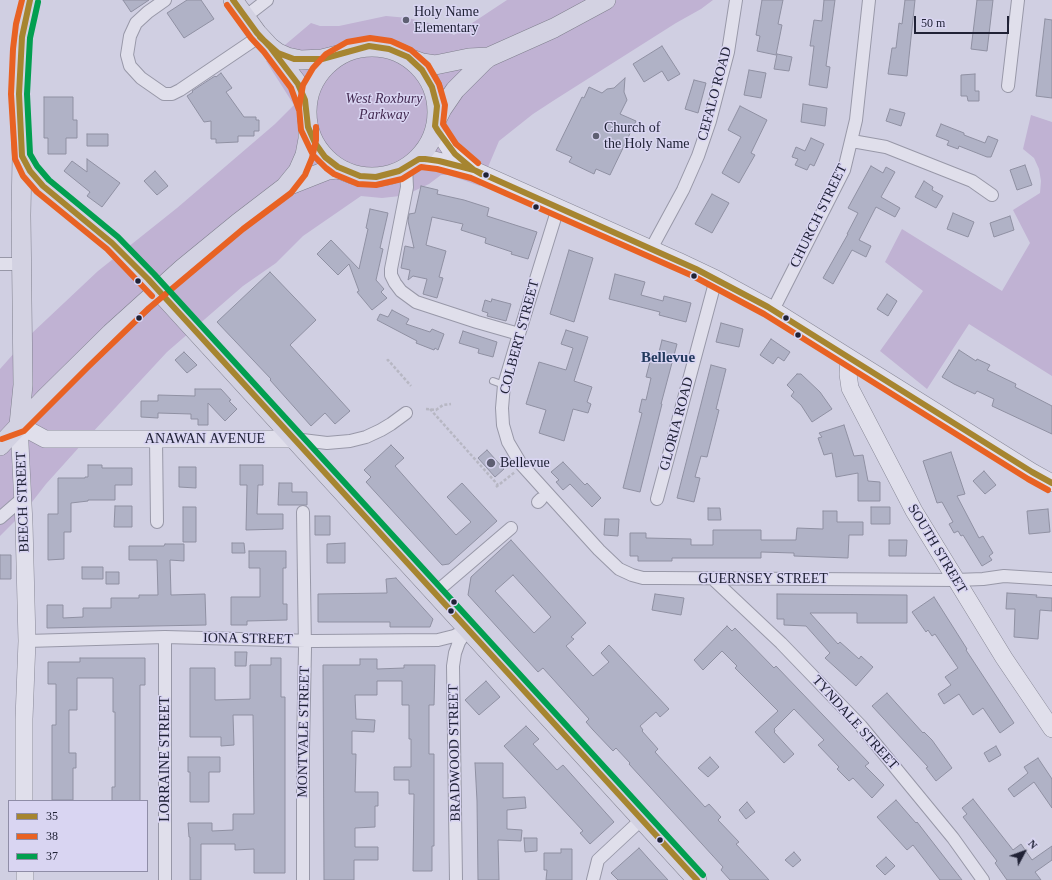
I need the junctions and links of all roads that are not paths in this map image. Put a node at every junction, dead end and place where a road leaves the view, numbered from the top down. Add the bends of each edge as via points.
1 (165, 0) edge
2 (233, 0) edge
3 (267, 0) edge
4 (606, 0) edge
5 (736, 0) edge
6 (869, 0) edge
7 (1018, 0) edge
8 (28, 8) edge
9 (245, 16) junction
10 (265, 42) junction
11 (340, 55) junction
12 (408, 57) junction
13 (489, 57) junction
14 (1008, 86) dead end
15 (307, 107) junction
16 (436, 123) junction
17 (308, 127) junction
18 (852, 141) junction
19 (22, 156) junction
20 (409, 165) junction
21 (474, 170) junction
22 (345, 171) junction
23 (285, 187) junction
24 (992, 195) dead end
25 (558, 208) junction
26 (651, 249) junction
27 (0, 264) edge
28 (22, 264) junction
29 (716, 279) junction
30 (158, 290) junction
31 (774, 310) junction
32 (519, 334) junction
33 (849, 358) junction
34 (406, 412) dead end
35 (19, 425) junction
36 (0, 431) edge
37 (156, 439) junction
38 (294, 439) junction
39 (0, 446) edge
40 (519, 467) joint
41 (1052, 483) edge
42 (23, 498) junction
43 (657, 499) dead end
44 (303, 512) dead end
45 (0, 518) edge
46 (157, 522) dead end
47 (507, 531) dead end
48 (713, 579) junction
49 (1052, 579) edge
50 (956, 580) junction
51 (434, 592) junction
52 (468, 629) junction
53 (165, 637) junction
54 (305, 640) junction
55 (27, 641) junction
56 (1052, 729) edge
57 (24, 800) edge
58 (642, 819) junction
59 (165, 880) edge
60 (303, 880) edge
61 (456, 880) edge
62 (593, 880) edge
63 (697, 880) edge
64 (983, 880) edge

1 - 10 street via 136,23 130,36 127,55 130,66 141,78 164,94 180,90
2 - 9 main road
3 - 9 street
4 - 13 main road via 554,28
5 - 26 street, CEFALO ROAD via 728,52 710,121 683,190
6 - 18 street, CHURCH STREET
7 - 14 street
8 - 19 main road, BEECH STREET via 19,73
9 - 10 main road
10 - 11 main road via 287,57 301,60
10 - 15 main road via 298,84
11 - 12 main road via 349,50 369,46 389,49
11 - 15 main road via 319,73 310,89
12 - 13 main road via 434,65
12 - 16 main road via 422,70 432,87 437,106
13 - 16 main road via 455,90
15 - 17 main road
16 - 20 main road via 430,142
16 - 21 street via 450,149
17 - 22 main road via 315,143 325,156
17 - 23 main road via 305,155 298,171
18 - 24 street via 886,148 965,178
18 - 31 street, CHURCH STREET via 844,170
19 - 28 main road, BEECH STREET
19 - 30 main road via 30,171 43,186 112,243
20 - 21 street via 419,159 430,159
20 - 22 main road via 392,174 376,177 360,176
20 - 32 street via 391,269 395,283 416,302
21 - 25 street
22 - 23 main road via 328,170
23 - 30 main road
25 - 26 street
25 - 32 street, COLBERT STREET
26 - 29 street
27 - 28 street
28 - 35 main road, BEECH STREET via 23,385
29 - 31 street
29 - 43 street, GLORIA ROAD
30 - 35 main road via 82,361
30 - 38 main road
31 - 33 street
32 - 40 street, COLBERT STREET via 499,383 503,425
33 - 41 street
33 - 50 street, SOUTH STREET via 850,388 914,511
34 - 38 street, ANAWAN AVENUE via 381,430 350,441 327,443
35 - 36 street
35 - 37 street, ANAWAN AVENUE via 45,439
35 - 39 main road
35 - 42 street, BEECH STREET
37 - 38 street, ANAWAN AVENUE
37 - 46 street
38 - 51 main road
40 - 48 street, GUERNSEY STREET via 619,569 643,578
42 - 45 street
42 - 55 street, BEECH STREET
44 - 54 street, MONTVALE STREET
47 - 51 street
48 - 50 street, GUERNSEY STREET
48 - 64 street, TYNDALE STREET via 781,643 861,726 953,838
49 - 50 street, GUERNSEY STREET via 1004,576
50 - 56 street, SOUTH STREET
51 - 52 main road
52 - 54 street, IONA STREET via 438,640
52 - 58 main road
52 - 61 street, BRADWOOD STREET via 459,642 453,666
53 - 54 street, IONA STREET
53 - 55 street, IONA STREET
53 - 59 street, LORRAINE STREET
54 - 60 street, MONTVALE STREET
55 - 57 street, BEECH STREET
58 - 62 street via 598,860
58 - 63 main road

